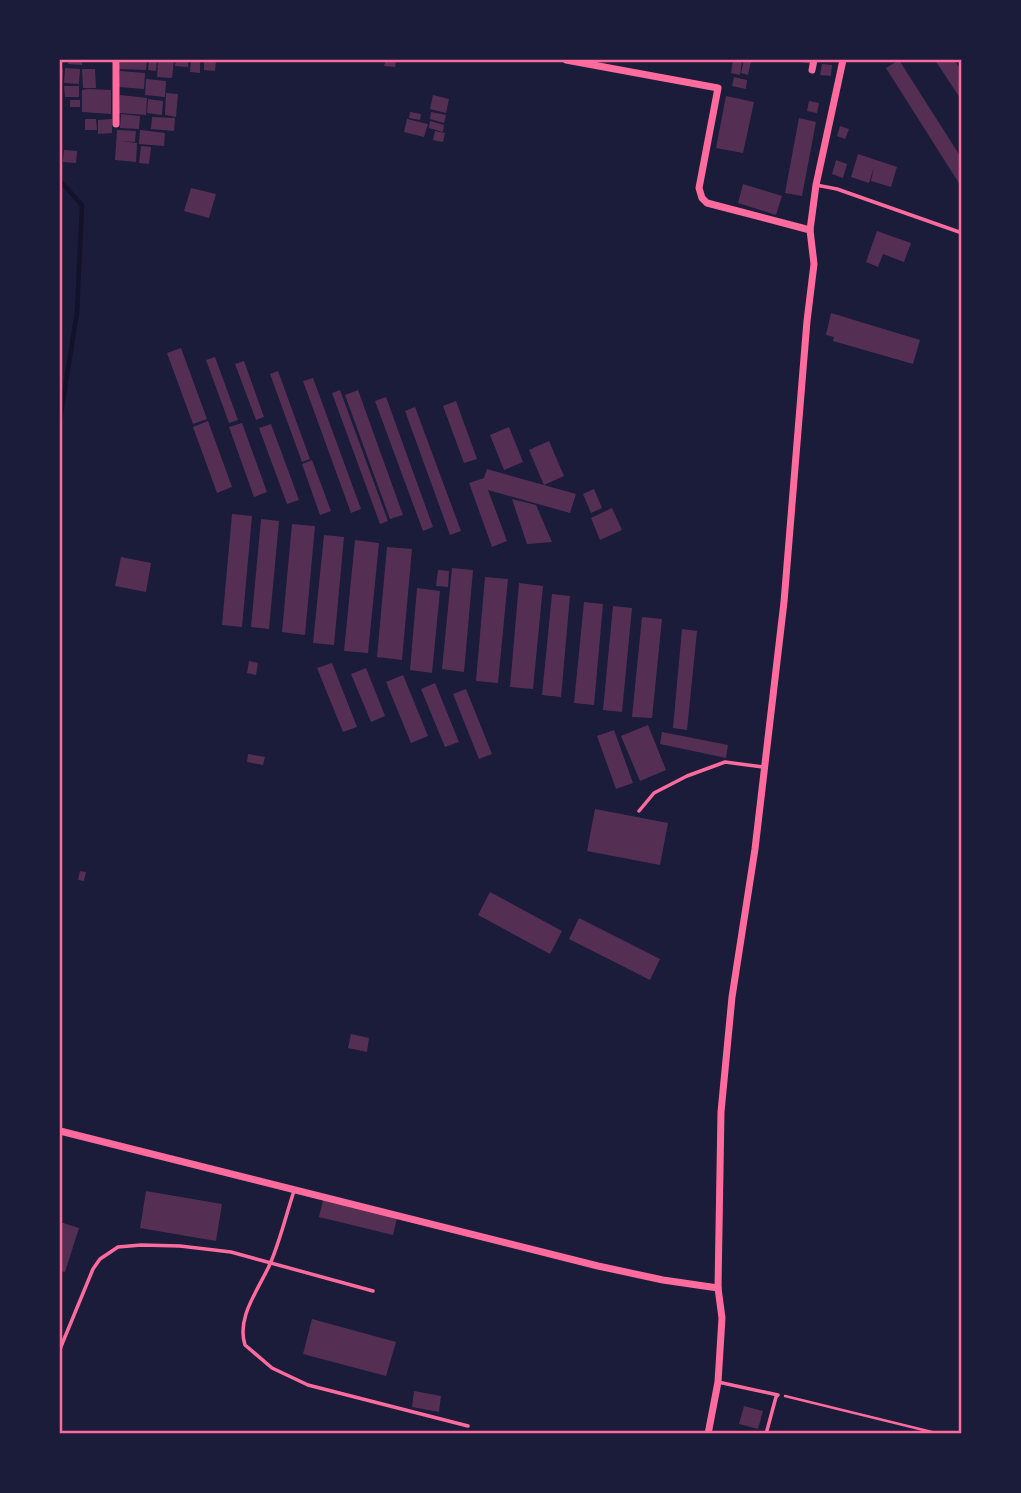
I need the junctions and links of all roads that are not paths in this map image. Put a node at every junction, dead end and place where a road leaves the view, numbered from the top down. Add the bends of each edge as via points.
1 (116, 60) edge
2 (566, 60) edge
3 (814, 60) edge
4 (843, 60) edge
5 (812, 70) dead end
6 (116, 124) dead end
7 (816, 186) junction
8 (810, 230) junction
9 (961, 233) edge
10 (766, 767) junction
11 (639, 811) dead end
12 (60, 1131) edge
13 (294, 1189) junction
14 (271, 1263) junction
15 (718, 1288) junction
16 (373, 1291) dead end
17 (60, 1349) edge
18 (718, 1382) junction
19 (468, 1426) dead end
20 (708, 1433) edge
21 (766, 1433) edge

1 - 6 street
2 - 8 street via 718,88 699,188 702,198
3 - 5 street
4 - 7 street
7 - 8 street
7 - 9 lane via 837,189
8 - 10 street via 814,264
10 - 11 lane via 725,762 663,786
10 - 15 street via 732,997 721,1111
12 - 13 street
13 - 14 lane
13 - 15 street via 598,1266
14 - 16 lane
14 - 17 lane via 231,1251 118,1247 93,1269
14 - 19 lane via 242,1325 250,1351 272,1368 308,1385
15 - 18 street via 722,1318
18 - 20 street
18 - 21 lane via 778,1395

